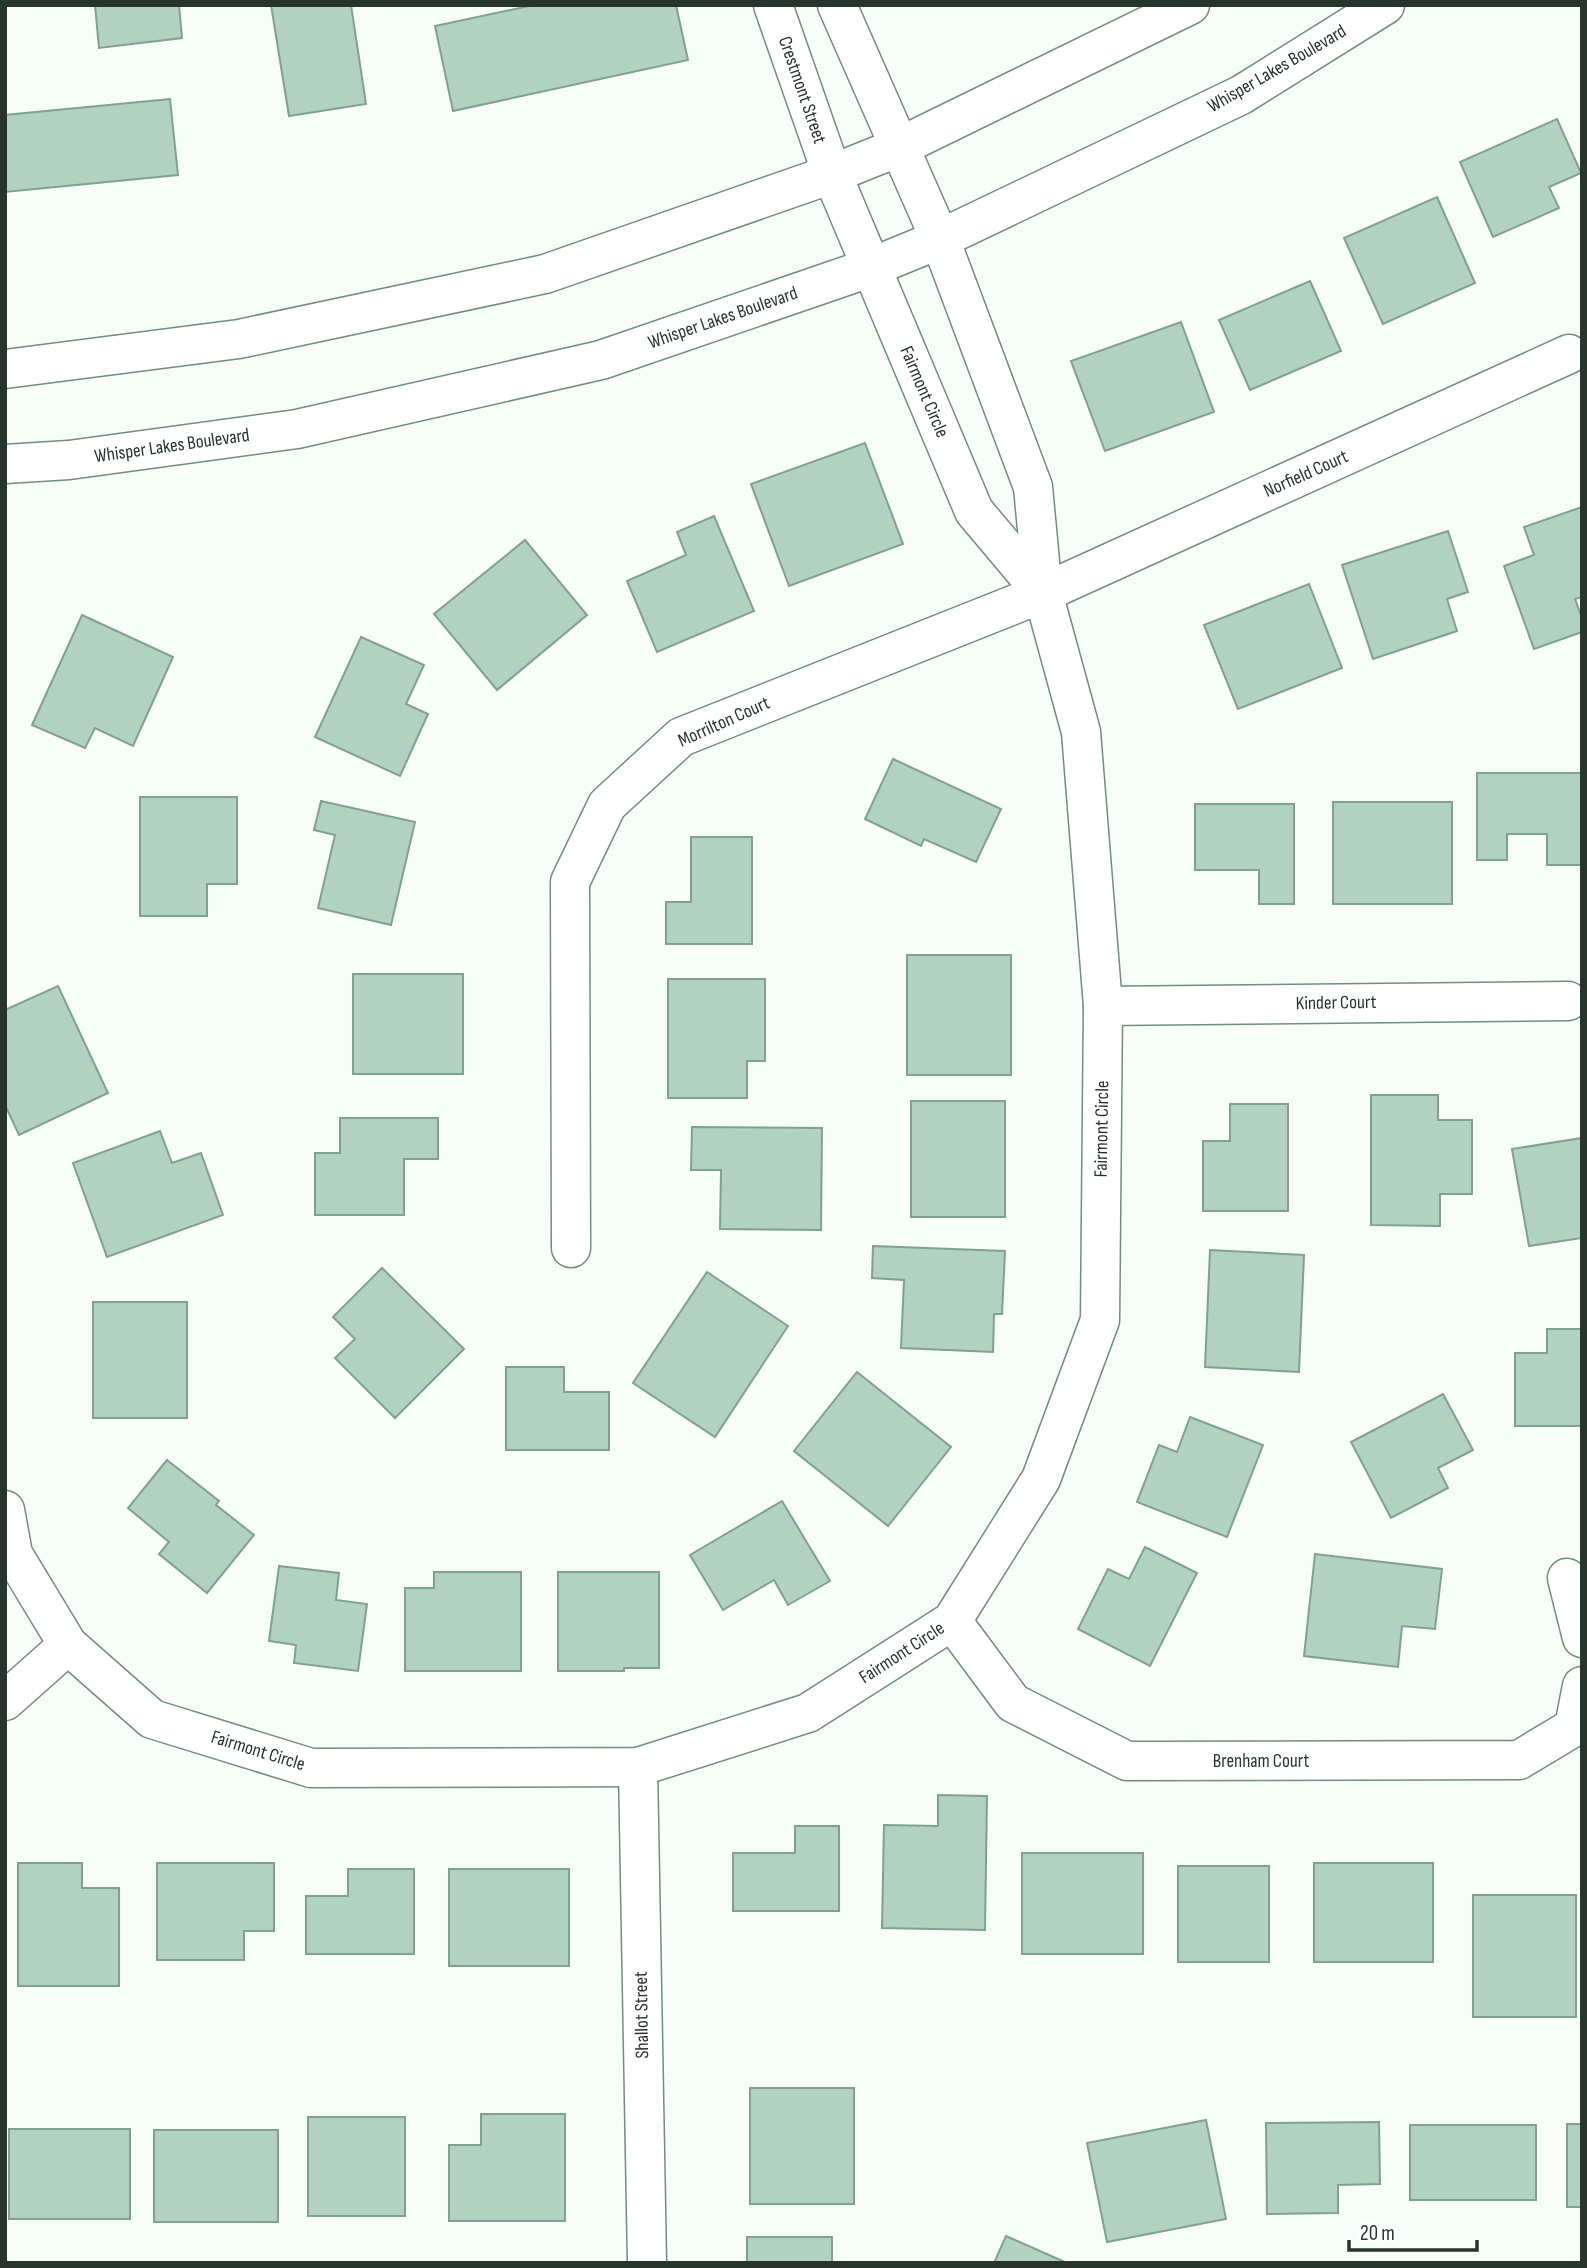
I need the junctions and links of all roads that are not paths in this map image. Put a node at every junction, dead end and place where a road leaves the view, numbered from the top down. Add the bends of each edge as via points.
1 (773, 5) edge
2 (837, 5) edge
3 (1190, 5) edge
4 (1385, 5) edge
5 (899, 147) junction
6 (832, 174) junction
7 (940, 239) junction
8 (872, 267) junction
9 (1569, 354) dead end
10 (5, 369) edge
11 (5, 464) edge
12 (1043, 593) junction
13 (1568, 1001) dead end
14 (1103, 1006) junction
15 (570, 1248) dead end
16 (5, 1510) edge
17 (1567, 1578) dead end
18 (952, 1621) junction
19 (1582, 1638) edge
20 (68, 1645) junction
21 (1582, 1686) edge
22 (5, 1701) edge
23 (638, 1767) junction
24 (647, 2263) edge

1 - 6 street, Crestmont Street
2 - 5 street
3 - 5 street
4 - 7 street, Whisper Lakes Boulevard via 1241,95
5 - 6 street
5 - 7 street, Fairmont Circle
6 - 8 street, Fairmont Circle
6 - 10 street via 545,274 239,339
7 - 8 street, Whisper Lakes Boulevard
7 - 12 street, Fairmont Circle via 1033,487
8 - 11 street, Whisper Lakes Boulevard via 601,360 310,426 69,460
8 - 12 street, Fairmont Circle via 974,511
9 - 12 street, Norfield Court
12 - 14 street, Fairmont Circle via 1081,732
12 - 15 street, Morrilton Court via 681,737 607,804 570,882
13 - 14 street, Kinder Court
14 - 18 street, Fairmont Circle via 1100,1320 1041,1479
16 - 20 street, Fairmont Circle via 13,1554
17 - 19 street
18 - 21 street, Brenham Court via 1013,1703 1127,1761 1519,1760 1574,1727
18 - 23 street, Fairmont Circle via 808,1713
20 - 22 street
20 - 23 street, Fairmont Circle via 152,1719 311,1768
23 - 24 street, Shallot Street

